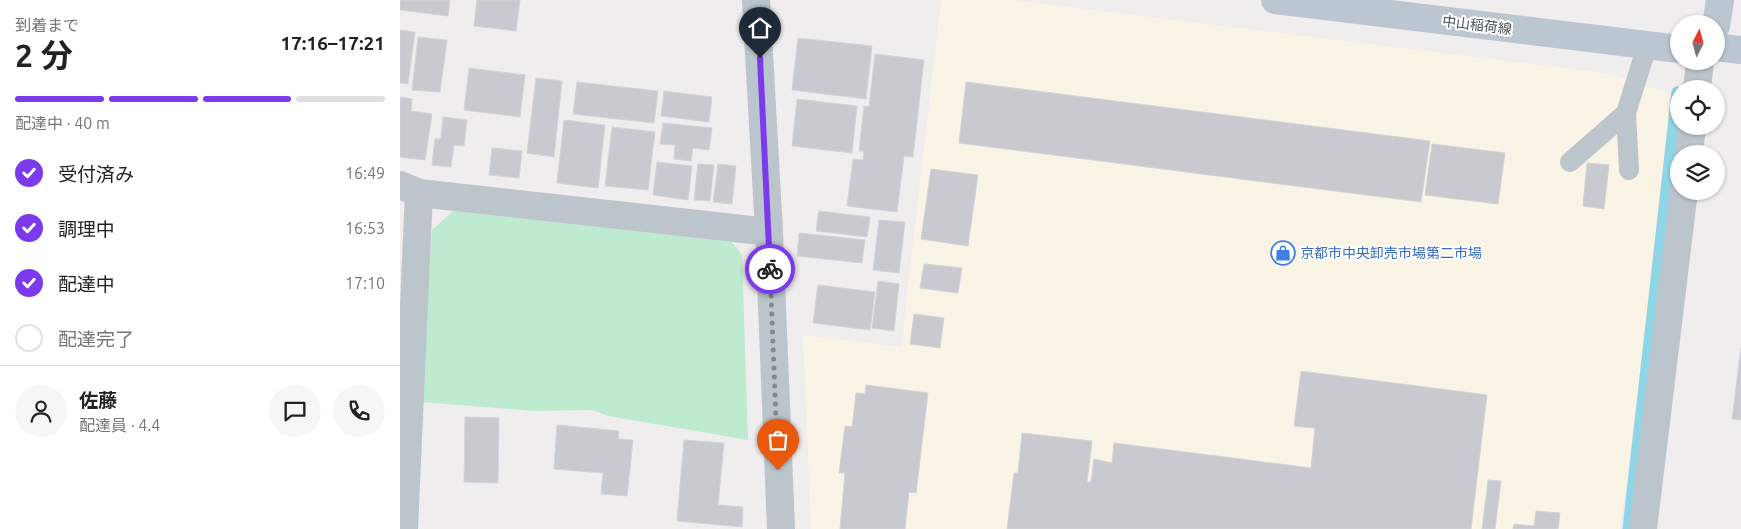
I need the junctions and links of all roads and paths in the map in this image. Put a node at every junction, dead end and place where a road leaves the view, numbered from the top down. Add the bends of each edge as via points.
1 (756, 0) edge
2 (1276, 0) edge
3 (1720, 0) edge
4 (1718, 15) edge
5 (1647, 46) junction
6 (1670, 48) edge
7 (1725, 48) edge
8 (1741, 50) edge
9 (1626, 113) junction
10 (1570, 162) dead end
11 (1629, 170) dead end
12 (409, 189) edge
13 (1683, 200) edge
14 (769, 232) junction
15 (404, 529) edge
16 (781, 529) edge
17 (1643, 529) edge

1 - 14 street
2 - 5 main road, 中山稲荷線
3 - 4 main road
5 - 6 main road, 中山稲荷線
5 - 9 lane
7 - 8 main road
9 - 10 lane
9 - 11 lane
12 - 14 street
12 - 15 street
13 - 17 street
14 - 16 street

